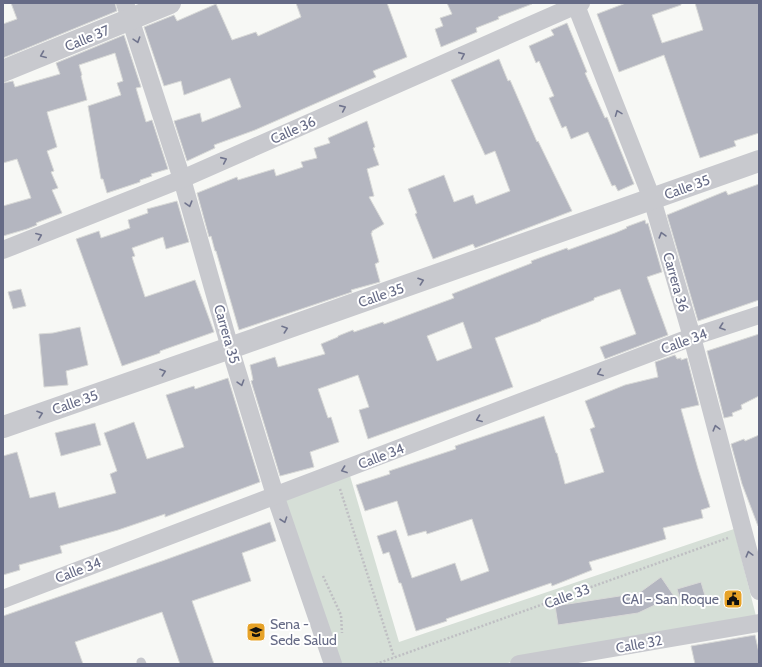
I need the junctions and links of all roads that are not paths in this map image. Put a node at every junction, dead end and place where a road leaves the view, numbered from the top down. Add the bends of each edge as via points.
1 (170, 3) edge
2 (577, 4) edge
3 (128, 11) edge
4 (3, 71) edge
5 (759, 161) edge
6 (182, 179) junction
7 (652, 199) junction
8 (3, 250) edge
9 (759, 315) edge
10 (692, 337) junction
11 (230, 348) junction
12 (3, 427) edge
13 (275, 495) junction
14 (751, 530) edge
15 (759, 592) edge
16 (3, 599) edge
17 (759, 623) edge
18 (333, 664) edge
19 (519, 664) edge

1 - 3 street, Calle 37
6 -> 2 street, Calle 36
7 -> 2 street, Carrera 36
3 -> 4 street, Calle 37
3 -> 6 street, Carrera 35
5 - 7 street, Calle 35
8 -> 6 street, Calle 36
6 -> 11 street, Carrera 35
10 -> 7 street, Carrera 36
11 -> 7 street, Calle 35
9 -> 10 street, Calle 34
10 -> 13 street, Calle 34
14 -> 10 street, Carrera 36
12 -> 11 street, Calle 35
11 -> 13 street, Carrera 35
13 - 16 street, Calle 34
13 -> 18 street, Carrera 35
15 -> 14 street, Carrera 36
17 - 19 street, Calle 32

